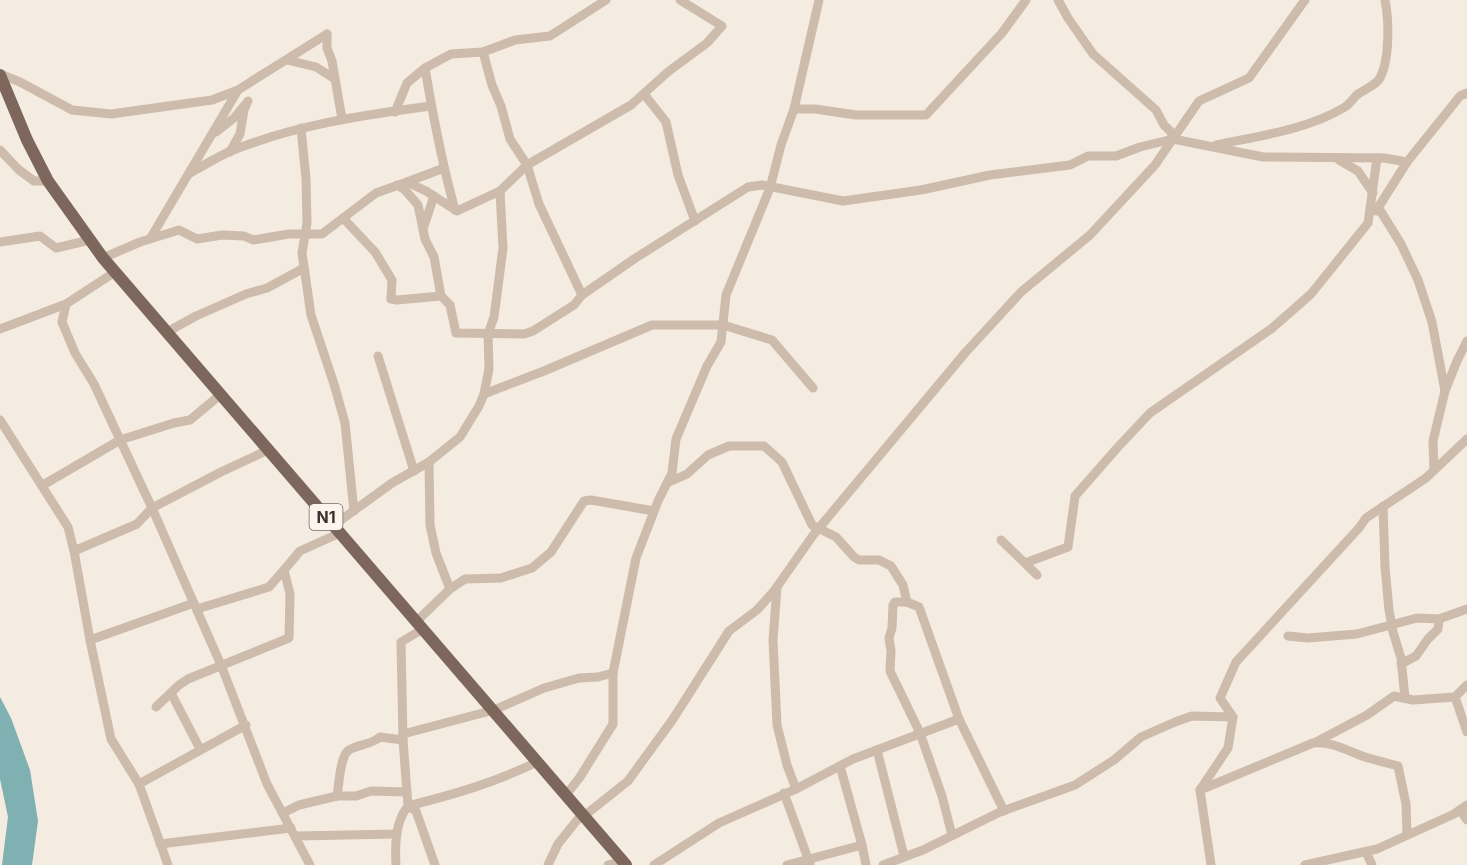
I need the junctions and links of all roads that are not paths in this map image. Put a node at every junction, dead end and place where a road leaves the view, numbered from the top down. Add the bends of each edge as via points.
1 (606, 0) edge
2 (680, 0) edge
3 (819, 0) edge
4 (1026, 0) edge
5 (1059, 0) edge
6 (1305, 0) edge
7 (1385, 0) edge
8 (483, 52) junction
9 (287, 60) junction
10 (425, 68) junction
11 (0, 74) edge
12 (335, 79) junction
13 (238, 90) junction
14 (1467, 93) edge
15 (644, 94) junction
16 (431, 106) junction
17 (794, 109) junction
18 (395, 112) junction
19 (342, 119) junction
20 (301, 128) junction
21 (211, 136) junction
22 (1173, 139) junction
23 (1211, 147) junction
24 (0, 150) edge
25 (230, 152) junction
26 (1377, 158) junction
27 (1337, 159) junction
28 (1407, 162) junction
29 (527, 165) junction
30 (444, 168) junction
31 (188, 174) junction
32 (48, 181) junction
33 (407, 182) junction
34 (398, 185) junction
35 (770, 188) junction
36 (500, 191) junction
37 (1373, 193) junction
38 (434, 196) junction
39 (1378, 207) junction
40 (455, 210) junction
41 (343, 218) junction
42 (695, 220) junction
43 (1368, 223) junction
44 (423, 228) junction
45 (305, 235) junction
46 (150, 238) junction
47 (90, 240) junction
48 (0, 243) edge
49 (104, 258) junction
50 (304, 268) junction
51 (115, 272) junction
52 (582, 295) junction
53 (441, 296) junction
54 (66, 304) junction
55 (723, 325) junction
56 (0, 329) edge
57 (167, 332) junction
58 (488, 334) junction
59 (1467, 341) edge
60 (378, 356) dead end
61 (813, 388) dead end
62 (1445, 391) junction
63 (220, 394) junction
64 (484, 394) junction
65 (0, 420) edge
66 (1467, 439) edge
67 (120, 440) junction
68 (268, 450) junction
69 (429, 462) junction
70 (1434, 470) junction
71 (414, 471) junction
72 (667, 483) junction
73 (43, 485) junction
74 (1383, 506) junction
75 (152, 508) junction
76 (654, 511) junction
77 (354, 512) junction
78 (337, 529) junction
79 (819, 529) junction
80 (1001, 540) dead end
81 (74, 551) junction
82 (1025, 563) junction
83 (284, 570) junction
84 (1037, 575) dead end
85 (777, 587) junction
86 (450, 589) junction
87 (907, 602) junction
88 (195, 606) junction
89 (1467, 609) edge
90 (1439, 619) junction
91 (420, 625) junction
92 (1392, 625) junction
93 (1288, 636) dead end
94 (90, 640) junction
95 (1401, 664) junction
96 (221, 665) junction
97 (613, 673) junction
98 (1467, 685) edge
99 (171, 693) junction
100 (1455, 697) junction
101 (1405, 698) junction
102 (156, 707) dead end
103 (494, 710) junction
104 (1233, 717) junction
105 (959, 719) junction
106 (246, 725) junction
107 (1467, 732) edge
108 (920, 733) junction
109 (403, 737) junction
110 (1311, 744) junction
111 (200, 749) junction
112 (877, 750) junction
113 (537, 762) junction
114 (840, 766) junction
115 (140, 784) junction
116 (795, 789) junction
117 (1200, 790) junction
118 (407, 792) junction
119 (784, 793) junction
120 (566, 795) junction
121 (337, 796) junction
122 (408, 806) junction
123 (1464, 807) edge
124 (1004, 811) junction
125 (283, 813) junction
126 (583, 815) junction
127 (1467, 820) edge
128 (293, 832) junction
129 (397, 834) junction
130 (1407, 834) junction
131 (952, 835) junction
132 (160, 844) junction
133 (862, 845) junction
134 (1366, 852) junction
135 (904, 856) junction
136 (809, 862) edge
137 (624, 863) edge
138 (168, 865) edge
139 (310, 865) edge
140 (396, 865) edge
141 (435, 865) edge
142 (548, 865) edge
143 (608, 865) edge
144 (654, 865) edge
145 (787, 865) edge
146 (866, 865) edge
147 (883, 865) edge
148 (1211, 865) edge
149 (1305, 865) edge
150 (1372, 865) edge

1 - 8 street via 550,36 515,40
2 - 15 street via 722,26
3 - 17 street
4 - 17 street via 1002,33 927,115 856,115
5 - 22 street via 1093,54 1156,110
6 - 22 street via 1249,78 1199,101
7 - 23 street via 1387,48 1380,78 1372,87 1324,117
8 - 10 street via 451,54
8 - 29 street via 510,139
9 - 12 street via 316,67
9 - 12 street via 327,34
9 - 13 street
10 - 16 street
10 - 18 street via 407,83
11 - 13 street via 72,110 111,114 212,100
11 - 32 main road, N1
12 - 19 street
13 - 21 street
14 - 28 street via 1460,96
15 - 29 street
15 - 42 street via 666,122 678,175
16 - 18 street
16 - 30 street
17 - 35 street
18 - 19 street
19 - 20 street
20 - 25 street
20 - 45 street via 306,179
21 - 25 street via 248,101 240,134
21 - 31 street
22 - 23 street
22 - 35 street via 1116,156 1088,156 1070,165 843,201
22 - 79 street via 1155,165 1090,235 1021,292 965,353
23 - 27 street via 1263,158
24 - 32 street via 34,181
25 - 31 street
26 - 27 street
26 - 28 street
26 - 37 street
27 - 37 street via 1358,171
28 - 39 street
29 - 36 street
29 - 52 street via 538,204
30 - 33 street
30 - 40 street
31 - 46 street
32 - 47 main road, N1
33 - 34 street
33 - 38 street
34 - 41 street via 376,193
34 - 44 street via 418,205
35 - 42 street via 748,187
35 - 55 street via 726,295
36 - 40 street
36 - 58 street via 503,248
37 - 43 street
38 - 40 street
38 - 44 street
39 - 43 street
39 - 62 street via 1418,280 1432,322
41 - 45 street via 322,234
41 - 53 street via 375,252 392,280 391,298
42 - 52 street
43 - 82 street via 1303,301 1271,329 1150,413 1118,447 1075,496 1068,547
44 - 53 street via 434,257
45 - 46 street via 253,240 222,235 197,238 179,230
45 - 50 street
46 - 49 street
47 - 48 street via 56,248 40,236
47 - 49 main road, N1
49 - 51 main road, N1
50 - 57 street
50 - 77 street via 311,315 345,423
51 - 54 street
51 - 57 main road, N1
52 - 58 street via 574,305 528,334
53 - 58 street via 450,305 456,333
54 - 56 street
54 - 67 street via 62,322
55 - 61 street via 772,340
55 - 64 street via 652,325
55 - 72 street via 721,342 676,439
57 - 63 main road, N1
58 - 64 street via 489,369
59 - 62 street
60 - 71 street
62 - 70 street via 1433,441
63 - 67 street via 190,420
63 - 68 main road, N1
64 - 69 street via 460,437
65 - 73 street
66 - 70 street
67 - 73 street
67 - 75 street
68 - 75 street
68 - 78 main road, N1
69 - 71 street
69 - 86 street via 430,525
70 - 74 street
71 - 77 street
72 - 76 street
72 - 79 street via 687,474 708,455 729,446 764,446 782,462 812,525
73 - 81 street via 68,526
74 - 92 street
74 - 104 street via 1366,518 1236,663 1220,699
75 - 81 street via 138,524
75 - 88 street
76 - 86 street via 584,501 551,552 532,568 501,578 465,579
76 - 97 street via 636,558
77 - 78 street
78 - 83 street via 300,551
78 - 91 main road, N1
79 - 85 street
79 - 87 street via 836,537 859,560 879,560 891,566 903,585
80 - 82 street
81 - 94 street
82 - 84 street
83 - 88 street via 269,586
83 - 96 street via 290,594 289,638
85 - 116 street via 773,650 777,725
85 - 126 street via 729,632 628,781
86 - 91 street
87 - 105 street via 919,607
87 - 108 street via 893,605 889,663
88 - 94 street
88 - 96 street
89 - 90 street
90 - 92 street via 1417,618
90 - 95 street via 1438,628 1416,656
91 - 103 main road, N1
91 - 109 street via 401,642
92 - 93 street via 1357,634
92 - 95 street
94 - 115 street via 111,739
95 - 101 street
96 - 99 street via 188,679
96 - 106 street
97 - 103 street via 544,688
97 - 120 street via 613,724
98 - 100 street
99 - 102 street
99 - 111 street
100 - 101 street
100 - 107 street
101 - 110 street via 1394,696
103 - 109 street
103 - 113 main road, N1
104 - 117 street via 1228,748
104 - 124 street via 1192,716 1175,722 1141,737 1076,785
105 - 108 street
105 - 124 street
106 - 111 street
106 - 125 street via 267,784
108 - 112 street
108 - 131 street
109 - 118 street
109 - 121 street via 380,737 348,750 343,755
110 - 117 street
110 - 130 street via 1333,744 1398,766
111 - 115 street
112 - 114 street
112 - 135 street
113 - 120 main road, N1
113 - 122 street via 467,791
114 - 116 street
114 - 133 street
115 - 132 street
116 - 119 street
117 - 148 street
118 - 121 street via 371,791
118 - 122 street
119 - 136 street
119 - 144 street via 719,823
120 - 126 main road, N1
121 - 125 street
122 - 129 street via 401,815
122 - 141 street via 416,811
123 - 127 street
123 - 130 street
124 - 131 street
125 - 128 street
126 - 137 main road, N1
126 - 142 street via 558,844
128 - 129 street
128 - 132 street
128 - 139 street
129 - 140 street
130 - 134 street
131 - 135 street
132 - 138 street
133 - 136 street
133 - 146 street
134 - 149 street
134 - 150 street
135 - 147 street
136 - 145 street
137 - 143 street

